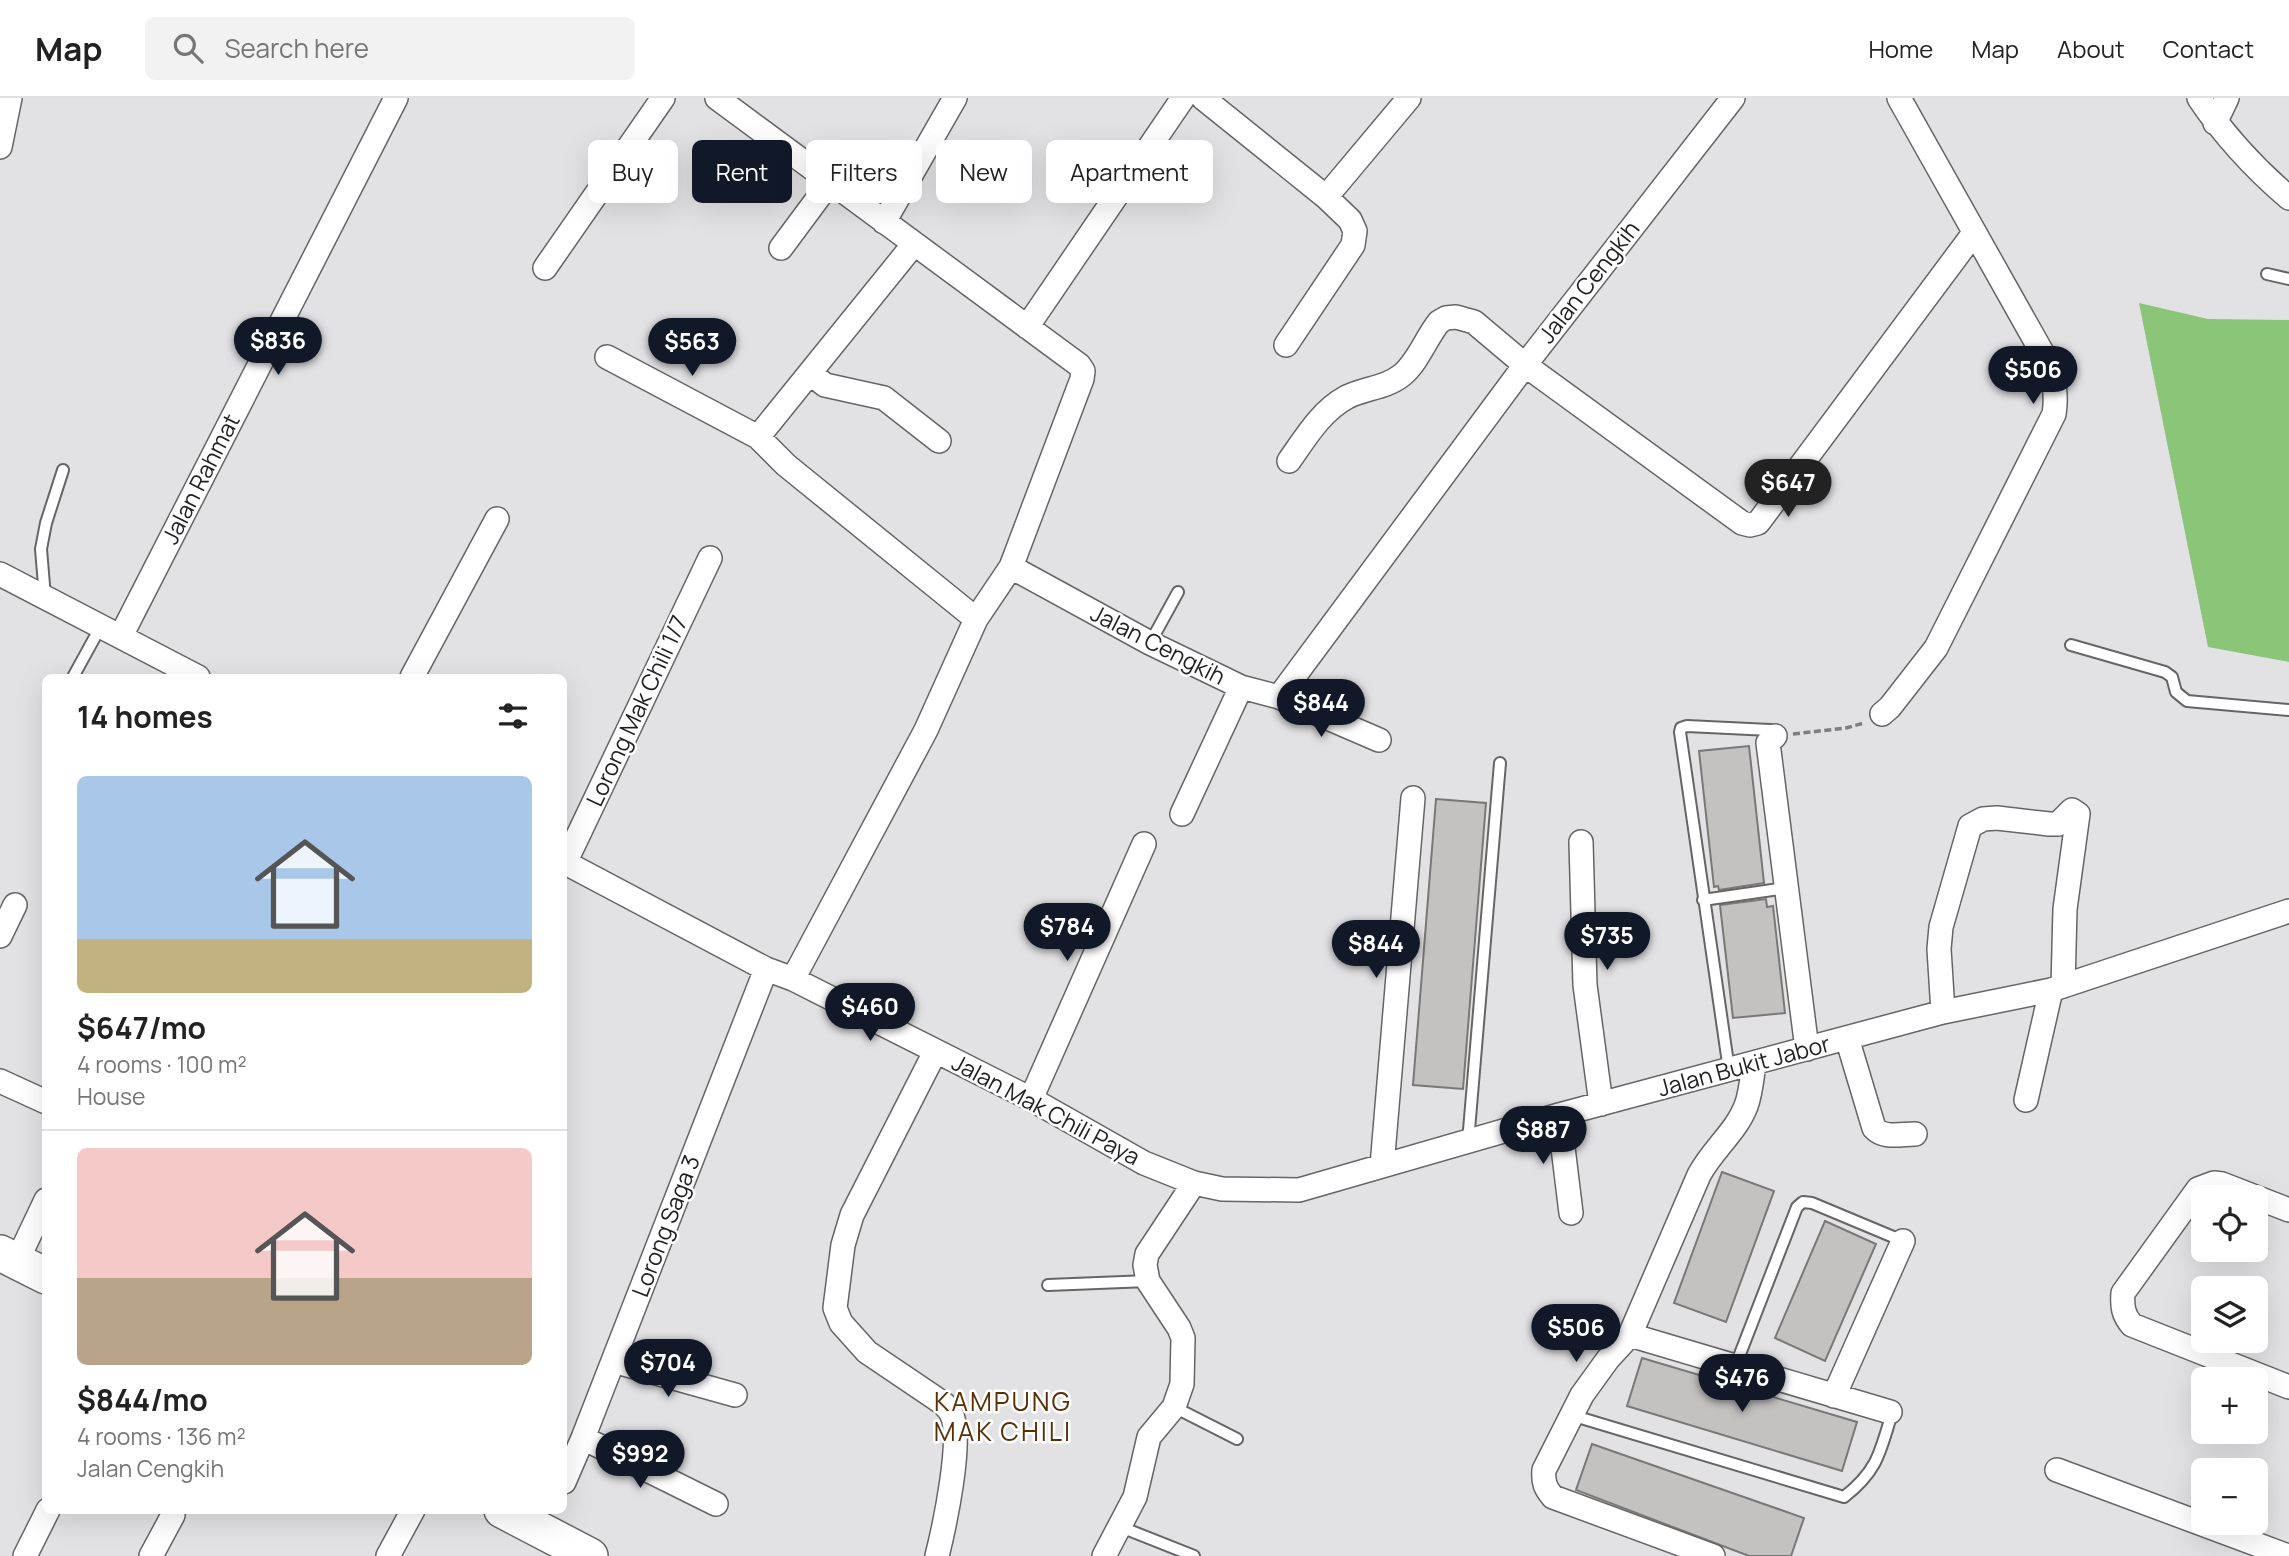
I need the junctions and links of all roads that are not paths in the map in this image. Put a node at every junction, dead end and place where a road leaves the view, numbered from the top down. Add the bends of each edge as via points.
1 (396, 98) edge
2 (663, 98) edge
3 (717, 98) edge
4 (955, 98) edge
5 (1183, 98) edge
6 (1203, 98) edge
7 (1409, 98) edge
8 (1733, 98) edge
9 (1899, 98) edge
10 (2199, 98) edge
11 (2227, 98) edge
12 (6, 105) edge
13 (2215, 122) junction
14 (0, 147) edge
15 (806, 163) edge
16 (2289, 196) edge
17 (1326, 197) junction
18 (814, 203) edge
19 (859, 203) edge
20 (884, 222) junction
21 (1974, 233) junction
22 (914, 244) junction
23 (780, 248) dead end
24 (545, 268) dead end
25 (2267, 274) dead end
26 (2289, 279) edge
27 (1027, 327) junction
28 (1286, 345) dead end
29 (607, 357) dead end
30 (1525, 365) junction
31 (810, 373) junction
32 (758, 437) junction
33 (939, 441) dead end
34 (1289, 461) dead end
35 (63, 470) dead end
36 (497, 519) dead end
37 (710, 558) dead end
38 (1011, 567) junction
39 (0, 574) edge
40 (1178, 592) dead end
41 (46, 597) junction
42 (976, 619) junction
43 (101, 626) junction
44 (121, 636) junction
45 (1150, 643) junction
46 (2071, 645) dead end
47 (75, 674) edge
48 (192, 674) edge
49 (414, 674) edge
50 (1241, 687) junction
51 (1279, 697) junction
52 (2289, 710) edge
53 (1882, 713) road end
54 (1775, 736) joint
55 (1379, 740) dead end
56 (1500, 763) dead end
57 (1413, 798) dead end
58 (1182, 814) dead end
59 (1581, 842) dead end
60 (1144, 844) dead end
61 (567, 856) edge
62 (567, 864) edge
63 (1786, 888) junction
64 (1703, 900) junction
65 (15, 905) dead end
66 (2289, 911) edge
67 (0, 936) edge
68 (766, 969) junction
69 (793, 979) junction
70 (2057, 988) junction
71 (1943, 1012) junction
72 (1847, 1038) junction
73 (1807, 1049) junction
74 (935, 1052) junction
75 (1754, 1063) junction
76 (1729, 1070) junction
77 (0, 1081) edge
78 (1031, 1099) junction
79 (42, 1100) edge
80 (2026, 1100) dead end
81 (1601, 1104) junction
82 (1559, 1115) junction
83 (1915, 1134) dead end
84 (1468, 1142) junction
85 (1382, 1166) junction
86 (1194, 1182) junction
87 (2289, 1210) edge
88 (1571, 1213) dead end
89 (40, 1225) edge
90 (1903, 1241) joint
91 (21, 1264) edge
92 (1148, 1281) junction
93 (1048, 1285) dead end
94 (1630, 1335) junction
95 (613, 1361) junction
96 (1735, 1367) junction
97 (2289, 1387) edge
98 (735, 1395) dead end
99 (1835, 1396) junction
100 (1174, 1407) junction
101 (1890, 1412) joint
102 (1571, 1415) junction
103 (583, 1437) junction
104 (1237, 1439) dead end
105 (2057, 1471) dead end
106 (567, 1475) edge
107 (716, 1504) dead end
108 (46, 1514) edge
109 (411, 1514) edge
110 (520, 1514) edge
111 (173, 1516) dead end
112 (547, 1520) edge
113 (1121, 1527) junction
114 (25, 1556) edge
115 (151, 1556) edge
116 (388, 1556) edge
117 (590, 1556) edge
118 (937, 1556) edge
119 (1104, 1556) edge
120 (1194, 1556) edge
121 (1713, 1556) edge
122 (2288, 1556) edge

1 - 44 street, Jalan Rahmat
2 - 24 street
3 - 15 street
4 - 20 street
5 - 27 street
6 - 17 street
7 - 17 street
8 - 30 street, Jalan Cengkih
9 - 21 street
10 - 13 street
11 - 13 street
12 - 14 street
13 - 16 street via 2243,156
17 - 28 street via 1353,225 1355,238
18 - 23 street
19 - 20 street
20 - 22 street
21 - 30 street via 1758,523 1750,526
21 - 53 street via 2048,363 2053,375 2054,414 1936,648
22 - 27 street
22 - 31 street
25 - 26 lane
27 - 38 street via 1083,371
29 - 32 street
30 - 34 street via 1474,322 1446,318 1430,333 1409,369 1391,383 1348,397 1333,407
30 - 51 street, Jalan Cengkih
31 - 32 street
31 - 33 street via 825,385 884,398
32 - 42 street via 786,465
35 - 41 lane via 41,549
36 - 49 street
37 - 61 street, Lorong Mak Chili 1/7
38 - 42 street
38 - 45 street, Jalan Cengkih
39 - 41 street
40 - 45 lane
41 - 43 street
42 - 69 street via 926,730
43 - 44 street
43 - 47 lane
44 - 48 street
45 - 50 street, Jalan Cengkih
46 - 52 lane via 2165,672 2187,701
50 - 51 street, Jalan Cengkih
50 - 58 street
51 - 55 street
54 - 63 street via 1768,743
54 - 64 lane via 1770,730 1681,728
56 - 84 lane
57 - 85 street
59 - 81 street via 1586,985
60 - 78 street
62 - 68 street, Jalan Mak Chili Paya
63 - 64 lane
63 - 73 street
64 - 76 lane
65 - 67 street
66 - 70 street, Jalan Bukit Jabor
68 - 69 street, Jalan Mak Chili Paya
68 - 95 street, Lorong Saga 3
69 - 74 street, Jalan Mak Chili Paya
70 - 71 street, Jalan Bukit Jabor
70 - 71 street via 2078,814 2072,810 2058,824 1983,820 1970,826 1941,927
70 - 80 street
71 - 72 street, Jalan Bukit Jabor
72 - 73 street, Jalan Bukit Jabor
72 - 83 street via 1874,1128 1885,1135
73 - 75 street, Jalan Bukit Jabor
74 - 78 street, Jalan Mak Chili Paya
74 - 118 street via 852,1215 835,1308 841,1324 867,1352 952,1414 948,1510
75 - 76 street, Jalan Bukit Jabor
75 - 94 street via 1747,1104 1703,1167
76 - 81 street, Jalan Bukit Jabor
77 - 79 street
78 - 86 street, Jalan Mak Chili Paya via 1144,1163
81 - 82 street, Jalan Bukit Jabor
82 - 84 street, Jalan Bukit Jabor
82 - 88 street
84 - 85 street, Jalan Bukit Jabor
85 - 86 street, Jalan Bukit Jabor via 1299,1190 1222,1189
86 - 92 street via 1147,1254
87 - 97 street via 2222,1184 2205,1185 2123,1293 2122,1304 2132,1325
89 - 91 street
90 - 96 lane via 1803,1202 1797,1207
90 - 99 street
92 - 93 lane
92 - 100 street via 1183,1338 1181,1384
94 - 96 street
94 - 102 street via 1596,1374
95 - 98 street
95 - 103 street, Lorong Saga 3
96 - 99 street
99 - 101 street
100 - 104 lane
100 - 113 street via 1149,1437 1135,1497
101 - 102 lane via 1878,1458 1862,1483 1844,1497
102 - 121 street via 1544,1470 1543,1481 1553,1497
103 - 106 street, Lorong Saga 3
103 - 107 street
105 - 122 street
108 - 114 street
109 - 116 street
110 - 112 main road
111 - 115 street
112 - 117 main road
113 - 119 street
113 - 120 lane

